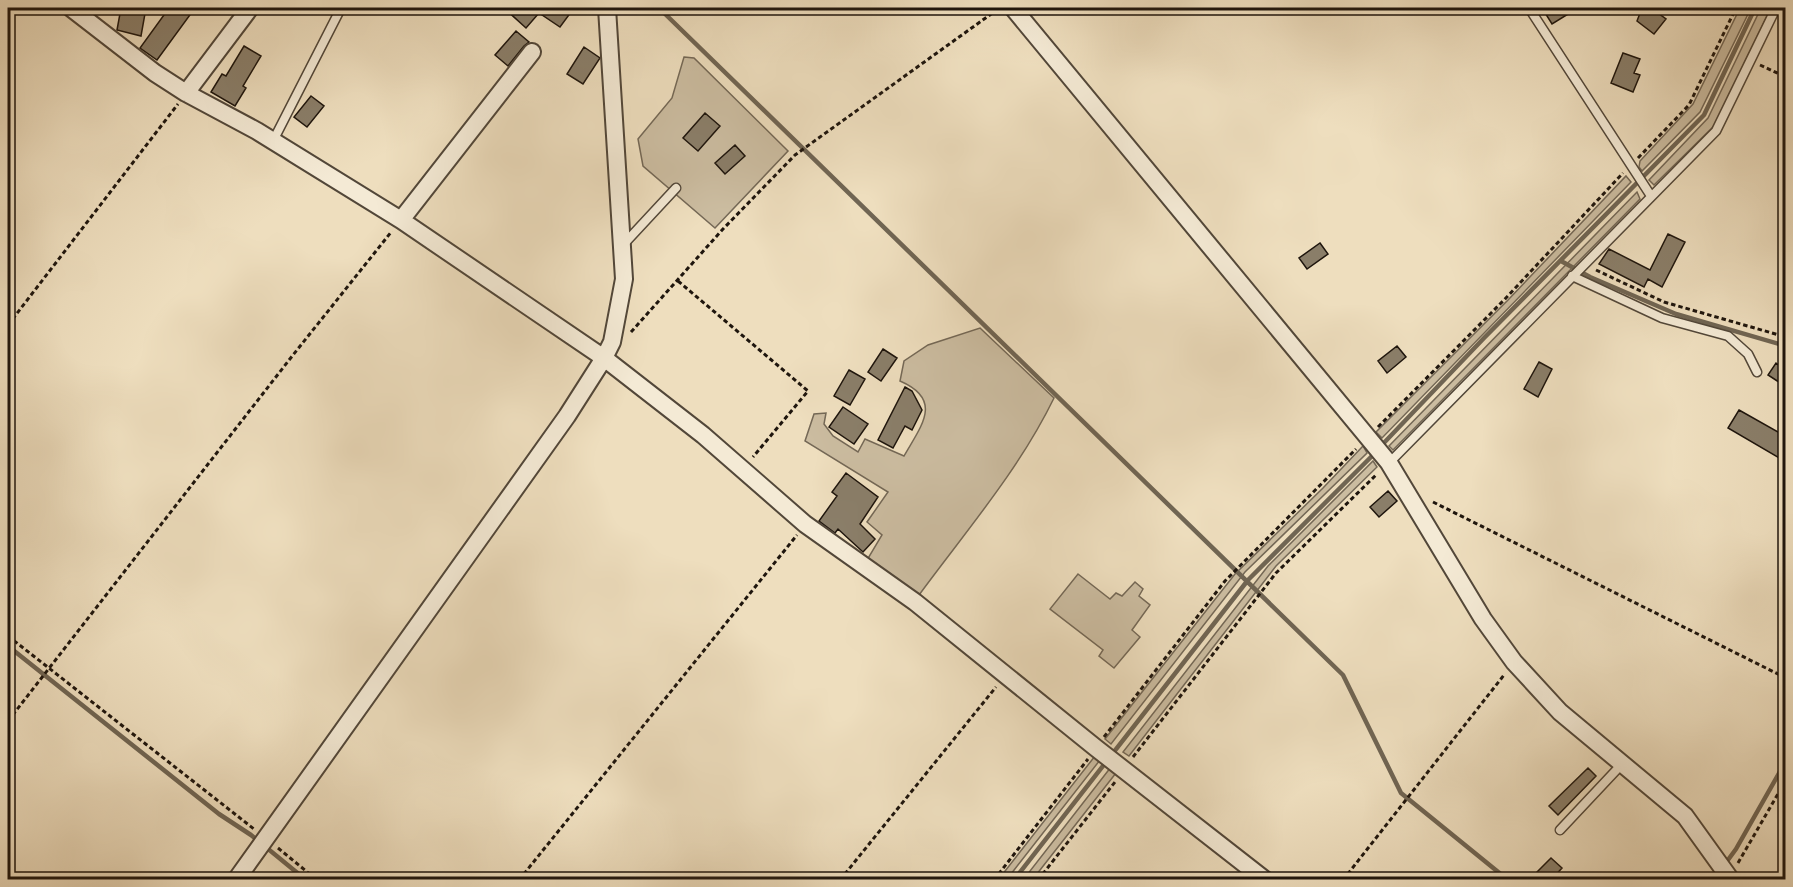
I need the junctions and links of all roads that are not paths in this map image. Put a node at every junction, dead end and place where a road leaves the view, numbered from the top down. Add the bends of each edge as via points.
1 (71, 8) edge
2 (250, 8) edge
3 (341, 8) edge
4 (607, 8) edge
5 (1013, 8) edge
6 (1529, 8) edge
7 (1776, 8) edge
8 (532, 52) dead end
9 (186, 93) junction
10 (273, 141) junction
11 (676, 188) dead end
12 (1649, 193) junction
13 (401, 220) junction
14 (622, 246) junction
15 (1572, 276) junction
16 (604, 358) junction
17 (1757, 372) dead end
18 (1389, 463) junction
19 (1622, 764) junction
20 (1560, 830) dead end
21 (1730, 877) edge
22 (236, 879) edge
23 (1265, 879) edge

1 - 9 street
2 - 9 street
3 - 10 lane
4 - 14 street
5 - 18 street
6 - 12 lane
7 - 12 lane via 1716,131
8 - 13 street
9 - 10 street
10 - 13 street
11 - 14 lane
12 - 15 lane
13 - 16 street
14 - 16 street via 624,279 612,342
15 - 17 lane via 1662,318 1728,336 1748,354
15 - 18 lane
16 - 22 street via 567,416
16 - 23 street via 703,435 806,524 915,602
18 - 19 street via 1483,619 1515,662 1560,712
19 - 20 lane
19 - 21 street via 1685,816

